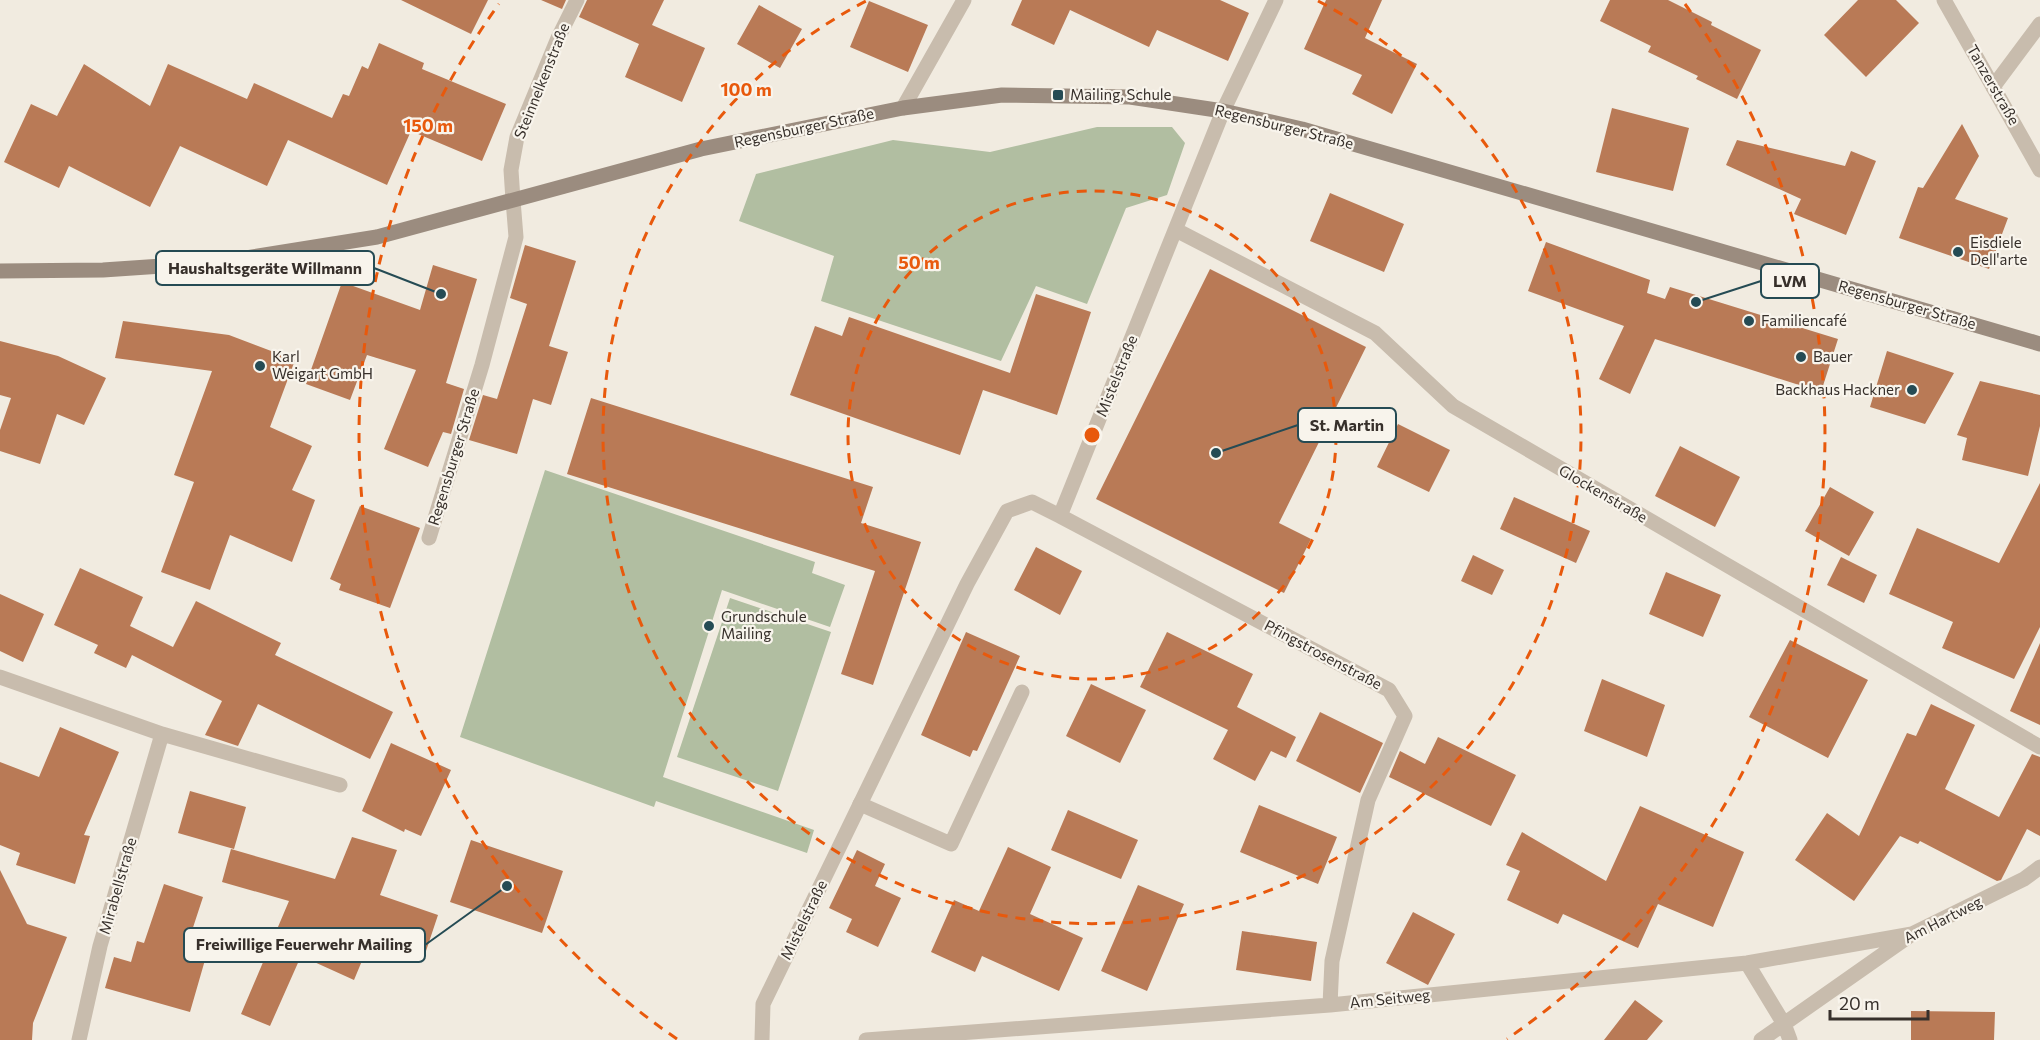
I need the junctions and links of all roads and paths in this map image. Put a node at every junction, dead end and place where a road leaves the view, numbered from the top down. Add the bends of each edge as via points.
1 (577, 0) edge
2 (964, 0) edge
3 (1276, 0) edge
4 (1944, 0) edge
5 (2040, 24) edge
6 (1994, 87) junction
7 (903, 108) junction
8 (1223, 111) junction
9 (2040, 170) edge
10 (513, 200) junction
11 (1176, 230) junction
12 (0, 271) edge
13 (2040, 344) edge
14 (1060, 516) junction
15 (429, 538) dead end
16 (0, 677) edge
17 (1022, 692) dead end
18 (162, 734) junction
19 (2040, 747) edge
20 (340, 785) dead end
21 (860, 804) junction
22 (2040, 867) edge
23 (1912, 934) junction
24 (1747, 963) junction
25 (1330, 1005) junction
26 (1784, 1024) junction
27 (79, 1040) edge
28 (762, 1040) edge
29 (866, 1040) edge
30 (1761, 1040) edge
31 (1790, 1040) edge

1 - 10 street, Steinnelkenstraße via 517,137 511,170
2 - 7 street
3 - 8 street, Mistelstraße
4 - 6 street, Tanzerstraße
5 - 6 street
6 - 9 street, Tanzerstraße
7 - 8 street, Regensburger Straße via 1002,96 1058,95 1130,97
7 - 10 street, Regensburger Straße via 701,149
8 - 11 street, Mistelstraße
8 - 13 street, Regensburger Straße via 1302,129
10 - 12 street, Regensburger Straße via 377,237 221,262 103,270
10 - 15 street, Regensburger Straße via 516,237
11 - 14 street, Mistelstraße
11 - 19 street, Glockenstraße via 1375,333 1453,406
14 - 21 street, Mistelstraße via 1032,502 1007,511 967,584
14 - 25 street, Pfingstrosenstraße via 1389,690 1405,716 1368,800 1332,961
16 - 18 street
17 - 21 street via 951,844
18 - 20 street
18 - 27 street, Mirabellstraße via 100,946
21 - 28 street, Mistelstraße via 763,1004
22 - 23 street, Am Hartweg via 2024,879
23 - 24 street, Am Seitweg
23 - 26 street, Am Hartweg
24 - 25 street, Am Seitweg
24 - 26 street
25 - 29 street, Am Seitweg
26 - 30 street, Am Hartweg
26 - 31 street

